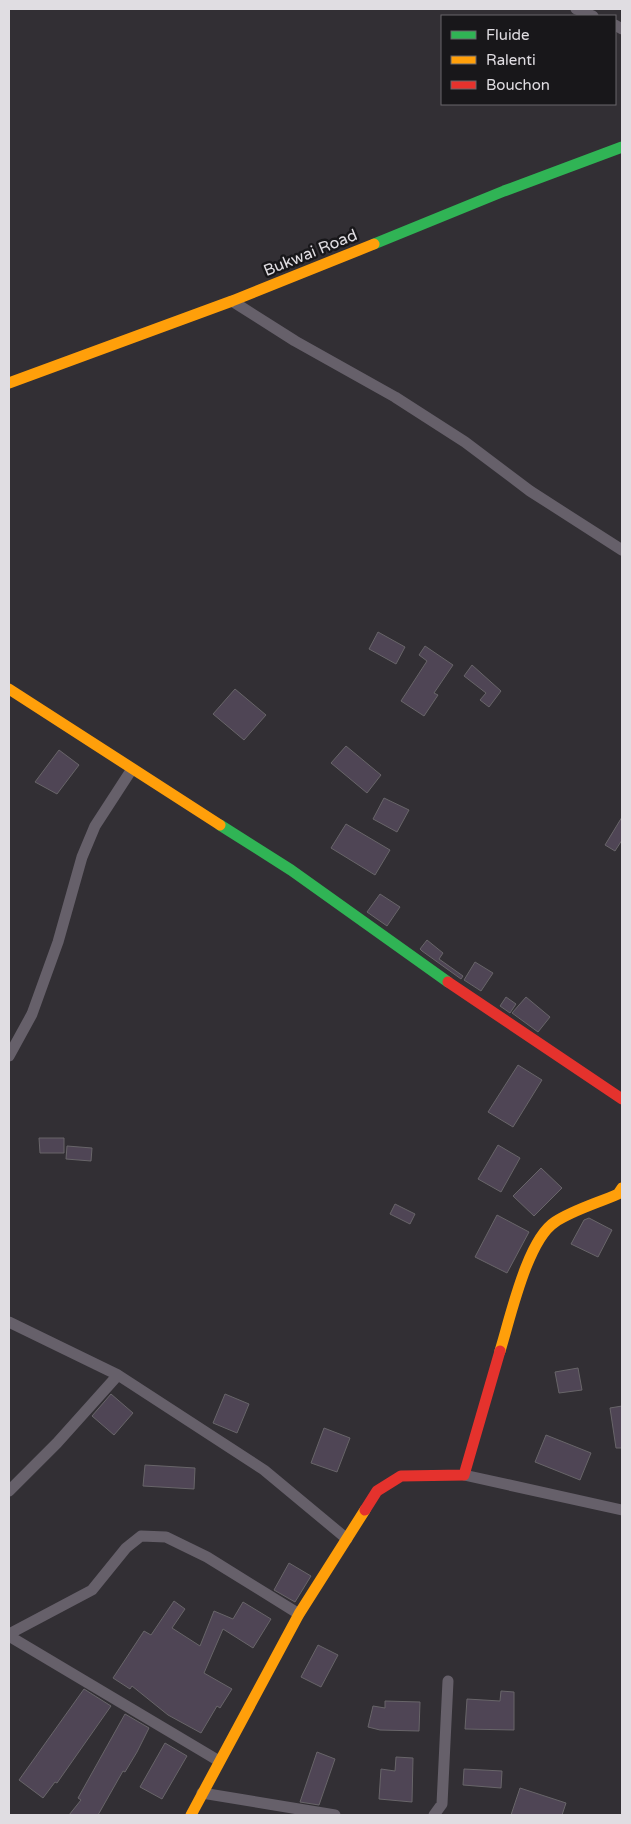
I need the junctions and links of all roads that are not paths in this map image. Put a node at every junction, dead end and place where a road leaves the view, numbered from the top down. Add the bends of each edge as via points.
1 (576, 9) edge
2 (591, 15) edge
3 (622, 147) edge
4 (232, 301) junction
5 (9, 383) edge
6 (622, 550) edge
7 (9, 689) edge
8 (132, 769) junction
9 (9, 1056) edge
10 (622, 1099) edge
11 (622, 1188) edge
12 (9, 1322) edge
13 (118, 1375) junction
14 (464, 1475) junction
15 (9, 1491) edge
16 (622, 1510) edge
17 (347, 1539) junction
18 (299, 1614) junction
19 (9, 1635) edge
20 (448, 1681) dead end
21 (219, 1761) junction
22 (202, 1793) junction
23 (191, 1815) edge
24 (335, 1815) edge
25 (434, 1815) edge

1 - 2 street
3 - 4 street, Bukwai Road via 504,190
4 - 5 street, Bukwai Road
4 - 6 street via 450,432 530,491
7 - 8 street
8 - 9 street via 95,826 82,856 58,942 32,1014
8 - 10 street via 291,870 482,1006
11 - 14 street via 618,1194 555,1222 542,1233 521,1280
12 - 13 street
13 - 15 street via 58,1443
13 - 17 street via 264,1470
14 - 16 street
14 - 17 street via 401,1476 377,1491
17 - 18 street
18 - 19 street via 207,1557 166,1537 141,1536 126,1548 92,1590
18 - 21 street
19 - 21 street
20 - 25 street via 442,1804
21 - 22 street
22 - 23 street
22 - 24 street

